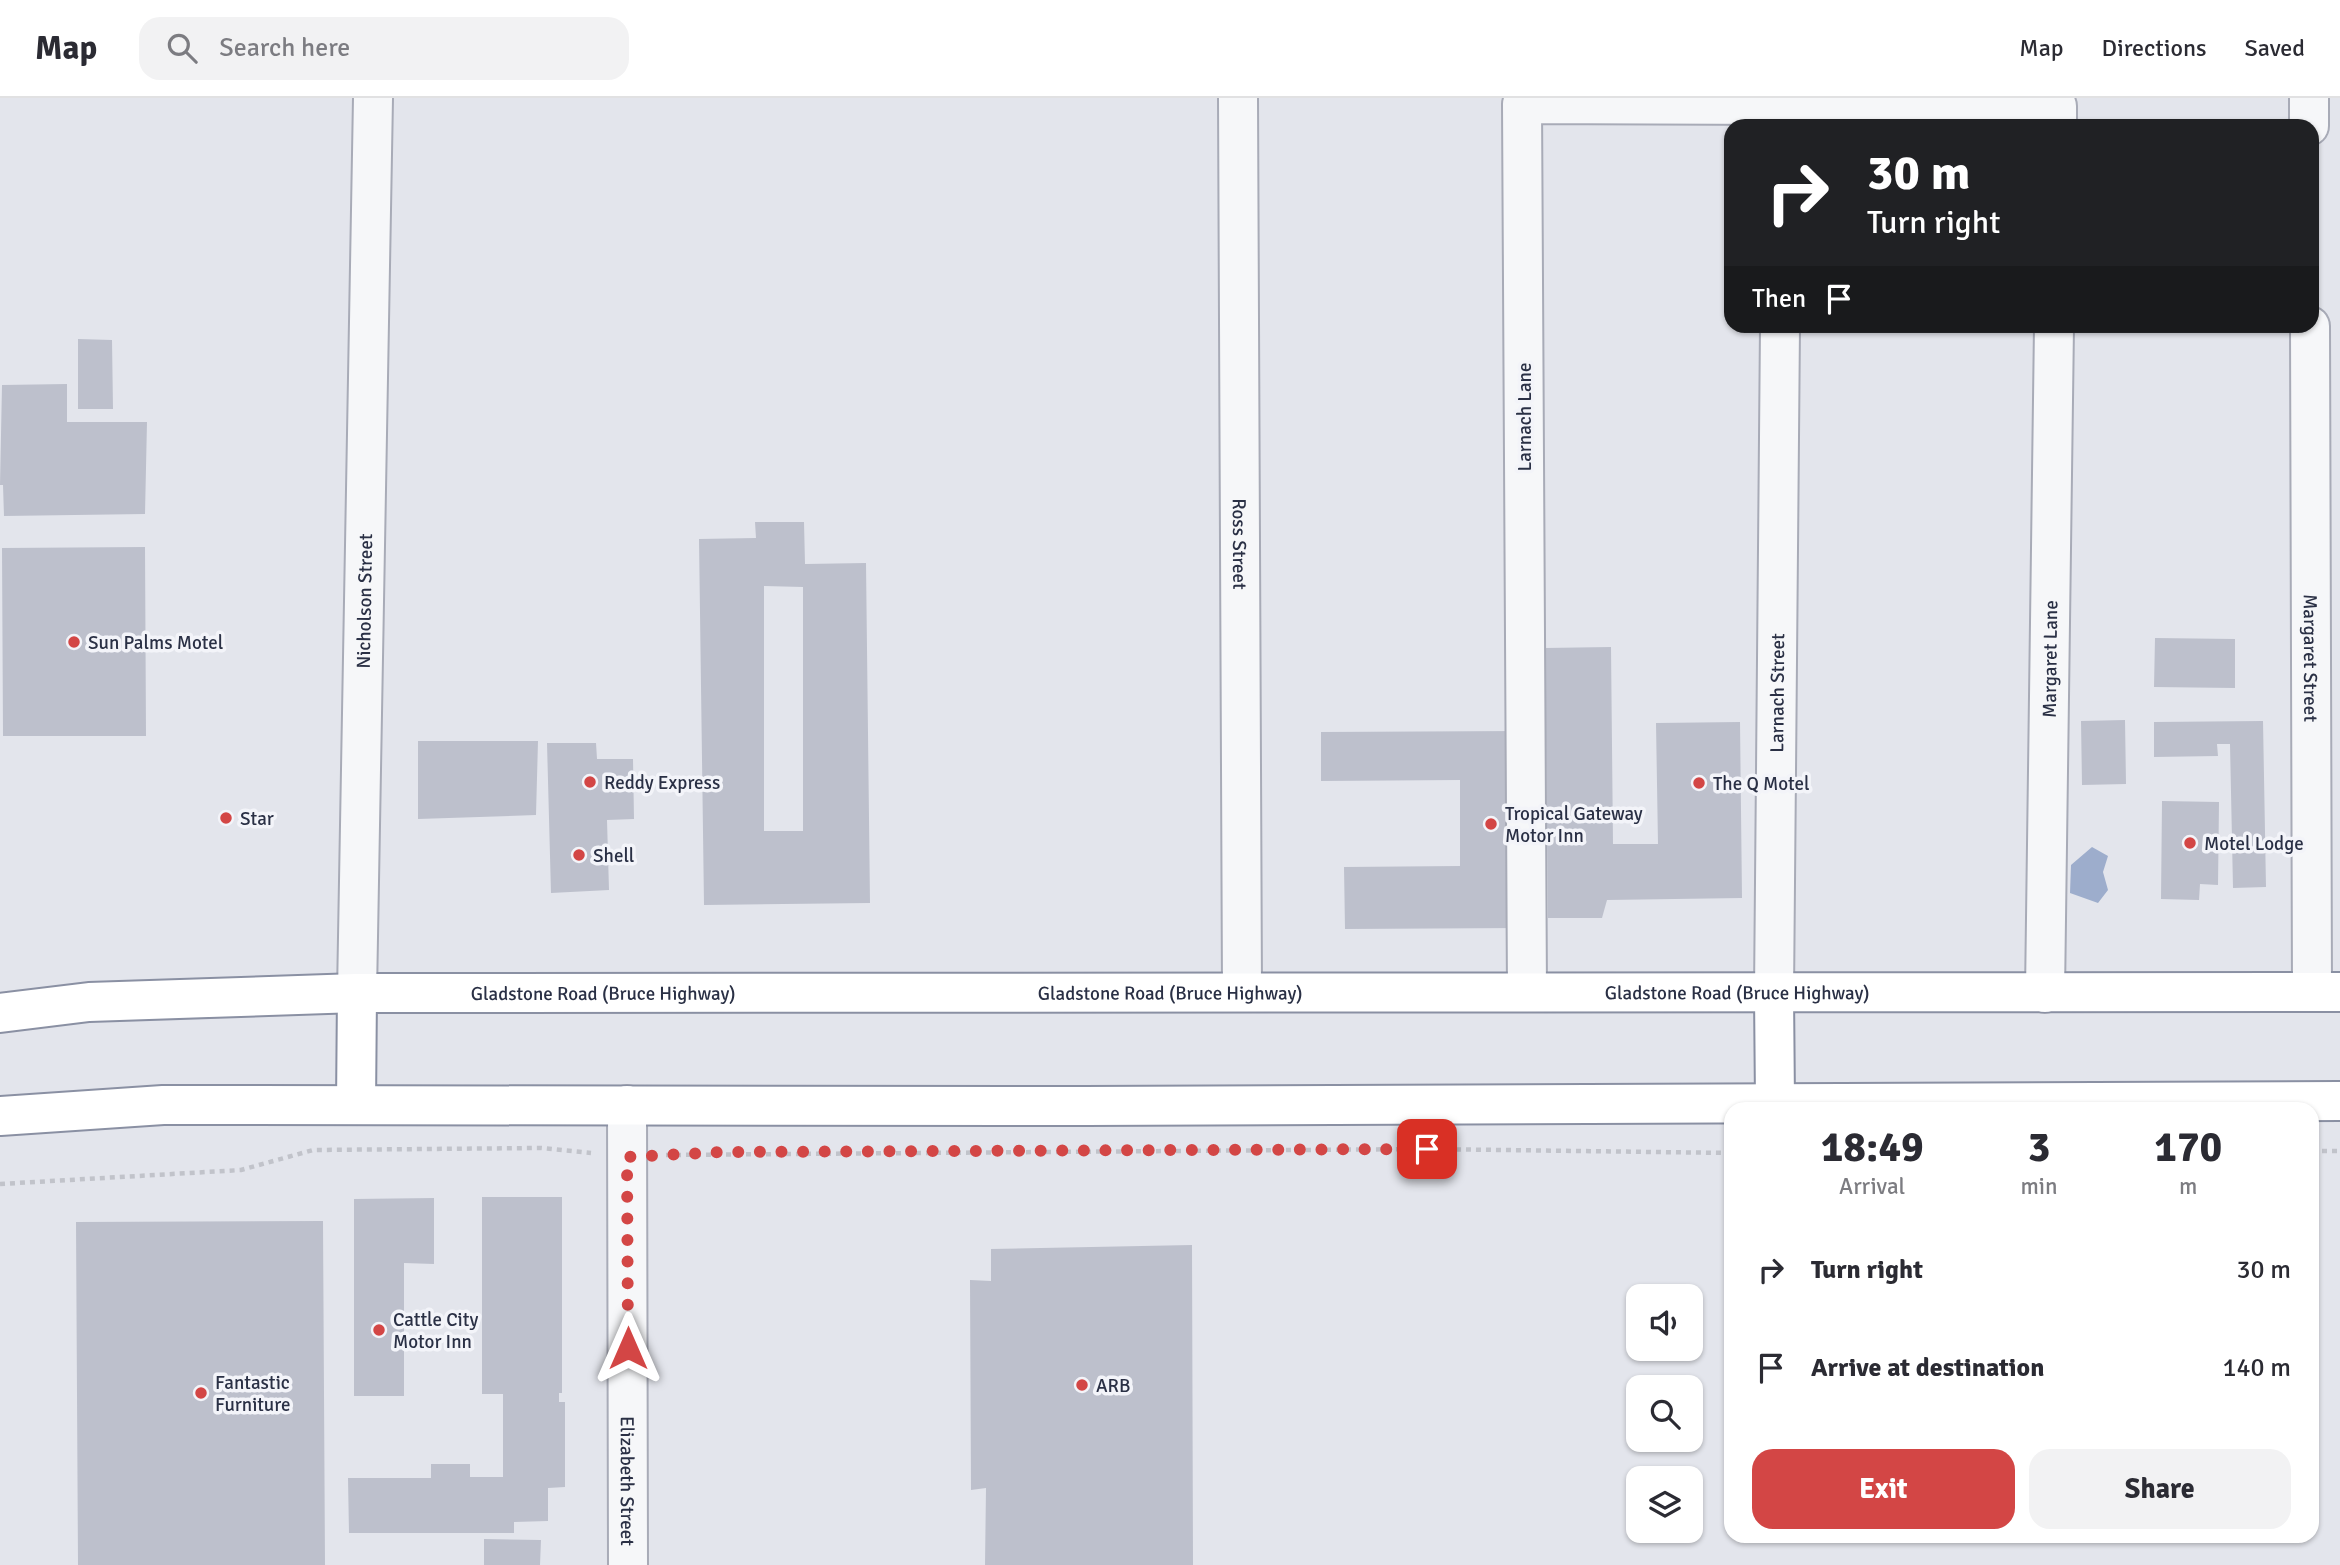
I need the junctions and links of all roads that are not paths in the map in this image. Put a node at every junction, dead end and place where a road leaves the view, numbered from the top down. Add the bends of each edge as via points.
1 (373, 98) edge
2 (1238, 98) edge
3 (2309, 98) edge
4 (1782, 110) edge
5 (2057, 119) edge
6 (2309, 119) edge
7 (1780, 333) edge
8 (2054, 333) edge
9 (2310, 333) edge
10 (1242, 990) junction
11 (1528, 991) junction
12 (2326, 992) edge
13 (357, 993) junction
14 (1774, 993) junction
15 (2045, 993) junction
16 (0, 1013) edge
17 (2340, 1101) edge
18 (1724, 1102) edge
19 (1775, 1102) joint
20 (356, 1105) junction
21 (627, 1105) junction
22 (0, 1116) edge
23 (628, 1565) edge

1 - 13 street, Nicholson Street
2 - 10 street, Ross Street
3 - 6 street
4 - 5 street via 2057,106
4 - 11 street, Larnach Lane via 1522,104
7 - 14 street, Larnach Street
8 - 15 street, Margaret Lane
9 - 12 street, Margaret Street
10 - 11 highway, Gladstone Road (Bruce Highway)
10 - 13 highway, Gladstone Road (Bruce Highway)
11 - 14 highway, Gladstone Road (Bruce Highway)
12 - 15 highway, Gladstone Road (Bruce Highway)
13 - 16 highway, Gladstone Road (Bruce Highway) via 89,1002
13 - 20 highway, Nicholson Street
14 - 15 highway, Gladstone Road (Bruce Highway)
14 - 19 highway, Larnach Street
17 - 19 highway
18 - 21 highway
20 - 21 highway
20 - 22 highway via 163,1105
21 - 23 street, Elizabeth Street

